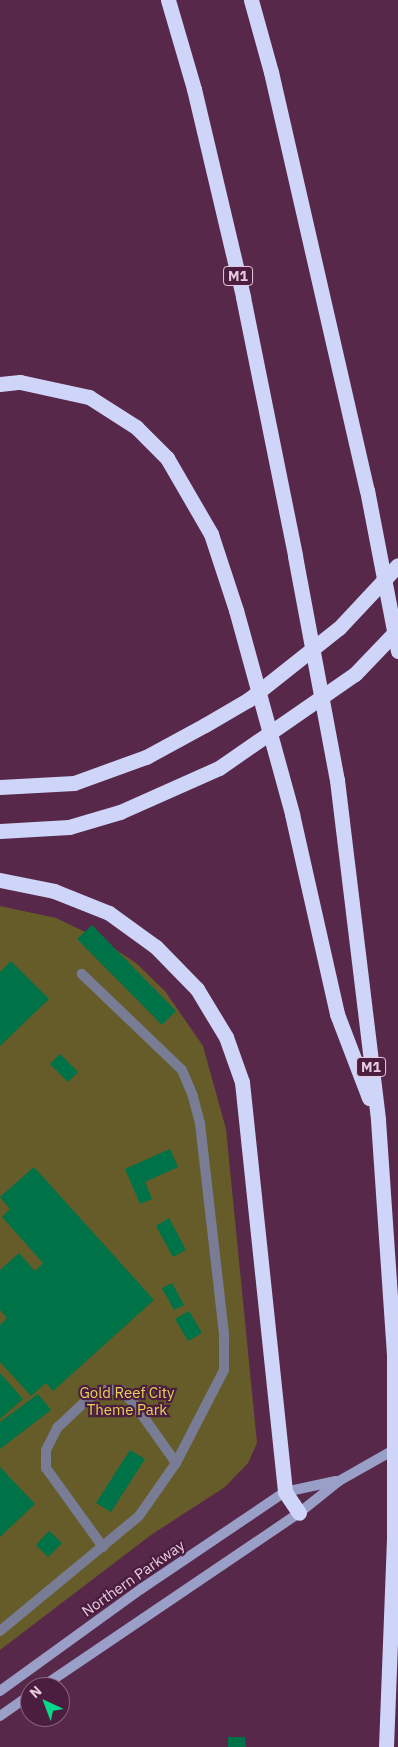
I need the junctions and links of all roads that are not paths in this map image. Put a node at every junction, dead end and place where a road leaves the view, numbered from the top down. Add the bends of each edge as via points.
1 (168, 0) edge
2 (250, 0) edge
3 (0, 384) edge
4 (398, 566) edge
5 (398, 629) edge
6 (398, 651) edge
7 (0, 787) edge
8 (0, 830) edge
9 (0, 880) edge
10 (82, 974) dead end
11 (378, 1120) junction
12 (398, 1448) edge
13 (176, 1463) junction
14 (339, 1481) junction
15 (285, 1492) junction
16 (299, 1513) junction
17 (103, 1547) junction
18 (0, 1631) edge
19 (57, 1677) edge
20 (0, 1691) edge
21 (20, 1702) edge
22 (0, 1716) edge
23 (386, 1747) edge

1 - 11 highway, M1, bridge via 194,89 243,297 296,556 337,780
2 - 6 highway, bridge via 271,72 367,490
3 - 11 highway, bridge via 20,382 90,398 136,427 166,458 211,534 236,610 292,814 337,1014
4 - 7 highway via 339,628 248,700 205,726 146,757 74,783
5 - 8 highway via 355,674 219,768 112,815 69,827
9 - 15 highway via 54,891 109,913 156,947 197,989 226,1037 242,1082
10 - 13 lane via 182,1070 200,1123 224,1334 224,1370
11 - 23 highway, M1, bridge via 394,1354 394,1540
12 - 14 main road
13 - 17 lane via 139,1516
13 - 17 lane via 136,1405 121,1390 107,1390 90,1397 57,1428 46,1450 46,1468
14 - 15 main road
14 - 16 main road
15 - 16 highway
15 - 20 main road, Northern Parkway via 141,1589
16 - 19 main road
17 - 18 lane
21 - 22 main road

